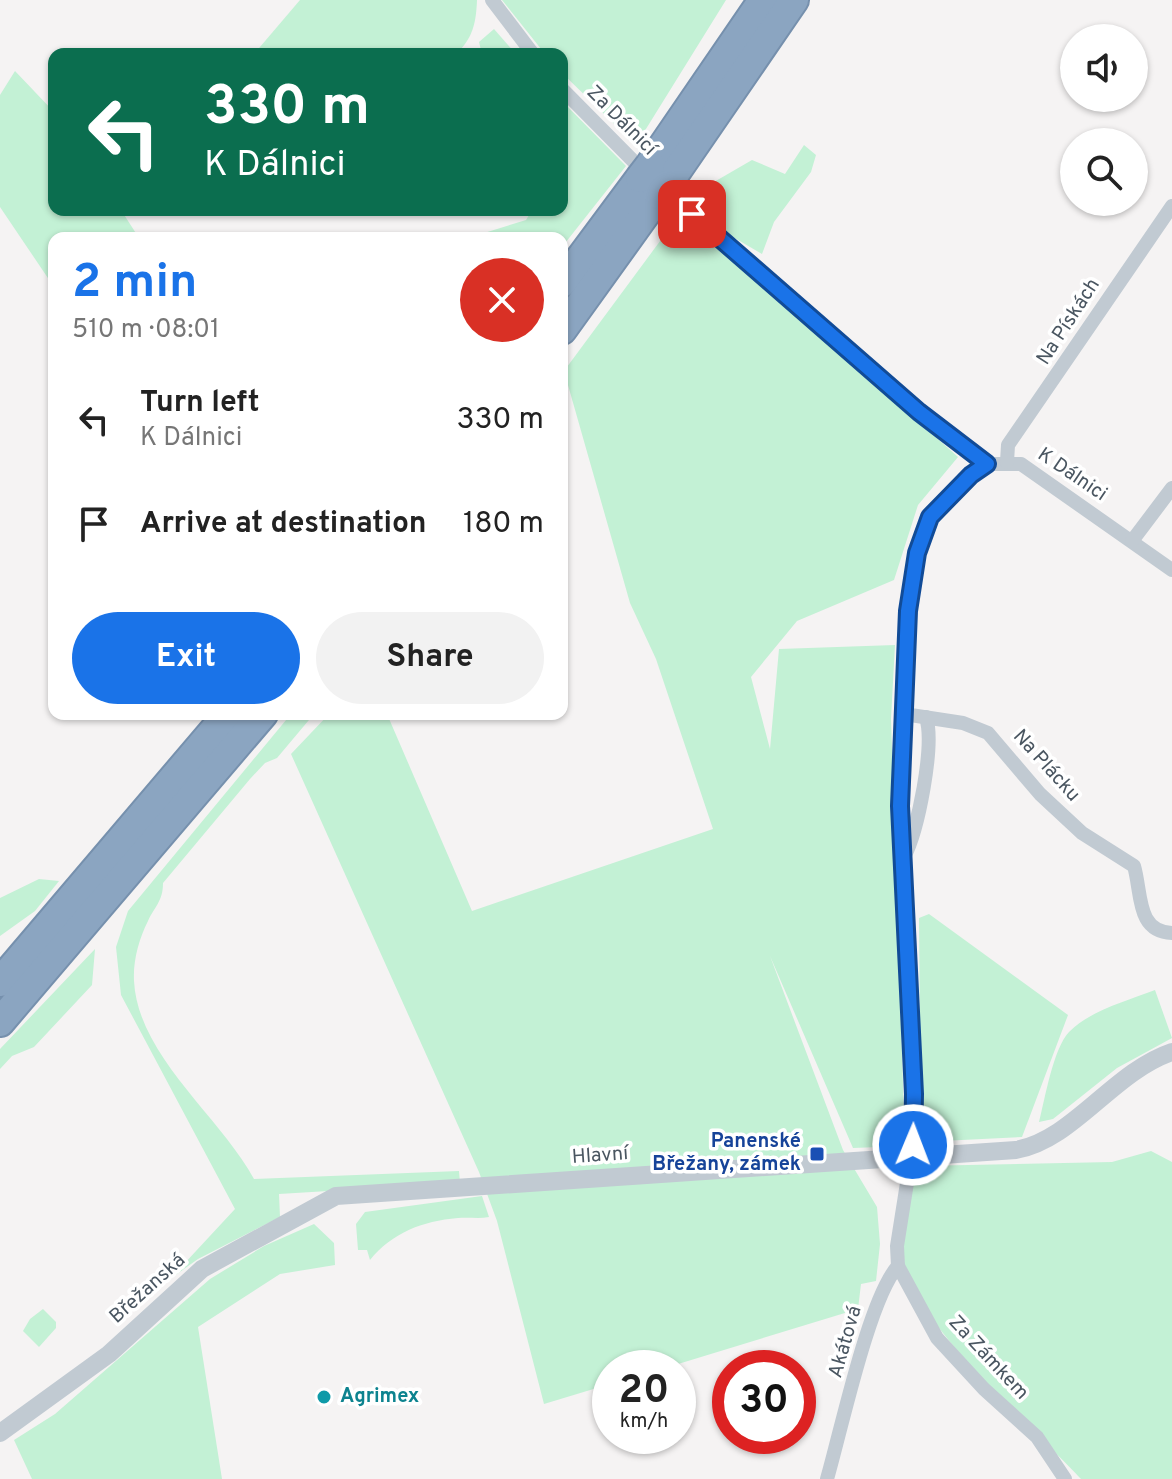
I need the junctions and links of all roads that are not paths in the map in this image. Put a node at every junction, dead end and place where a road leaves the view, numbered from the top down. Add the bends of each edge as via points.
1 (492, 0) edge
2 (763, 0) edge
3 (794, 0) edge
4 (528, 48) edge
5 (568, 95) edge
6 (654, 181) junction
7 (1172, 206) edge
8 (568, 276) edge
9 (568, 320) edge
10 (1007, 462) junction
11 (987, 464) junction
12 (1172, 488) edge
13 (1132, 541) junction
14 (1172, 570) edge
15 (904, 714) junction
16 (926, 717) junction
17 (223, 720) edge
18 (258, 720) edge
19 (904, 858) junction
20 (1172, 933) edge
21 (0, 982) edge
22 (0, 1022) edge
23 (1172, 1052) edge
24 (910, 1159) junction
25 (336, 1196) joint
26 (898, 1266) junction
27 (0, 1433) edge
28 (827, 1479) edge
29 (1065, 1479) edge

1 - 4 street
2 - 6 highway
3 - 6 highway
5 - 6 street, Za Dálnicí
6 - 8 highway
6 - 9 highway
6 - 11 street via 919,412
7 - 10 street, Na Pískách via 1008,445
10 - 11 street, K Dálnici
10 - 13 street, K Dálnici via 1021,464
11 - 15 street via 942,502 923,533 907,623
12 - 13 street
13 - 14 street, K Dálnici
15 - 16 street, Na Plácku
15 - 19 street
16 - 19 street via 930,729 924,773 912,843
16 - 20 street, Na Plácku via 988,733 1082,833 1134,866 1144,921 1156,932
17 - 21 highway
18 - 22 highway
19 - 24 street via 914,1094
23 - 24 street, Hlavní via 1134,1070 1033,1147
24 - 25 street, Hlavní
24 - 26 street
25 - 27 street, Břežanská via 202,1269 109,1354
26 - 28 street, Akátová via 887,1278 875,1312
26 - 29 street, Za Zámkem via 937,1338 1037,1437

